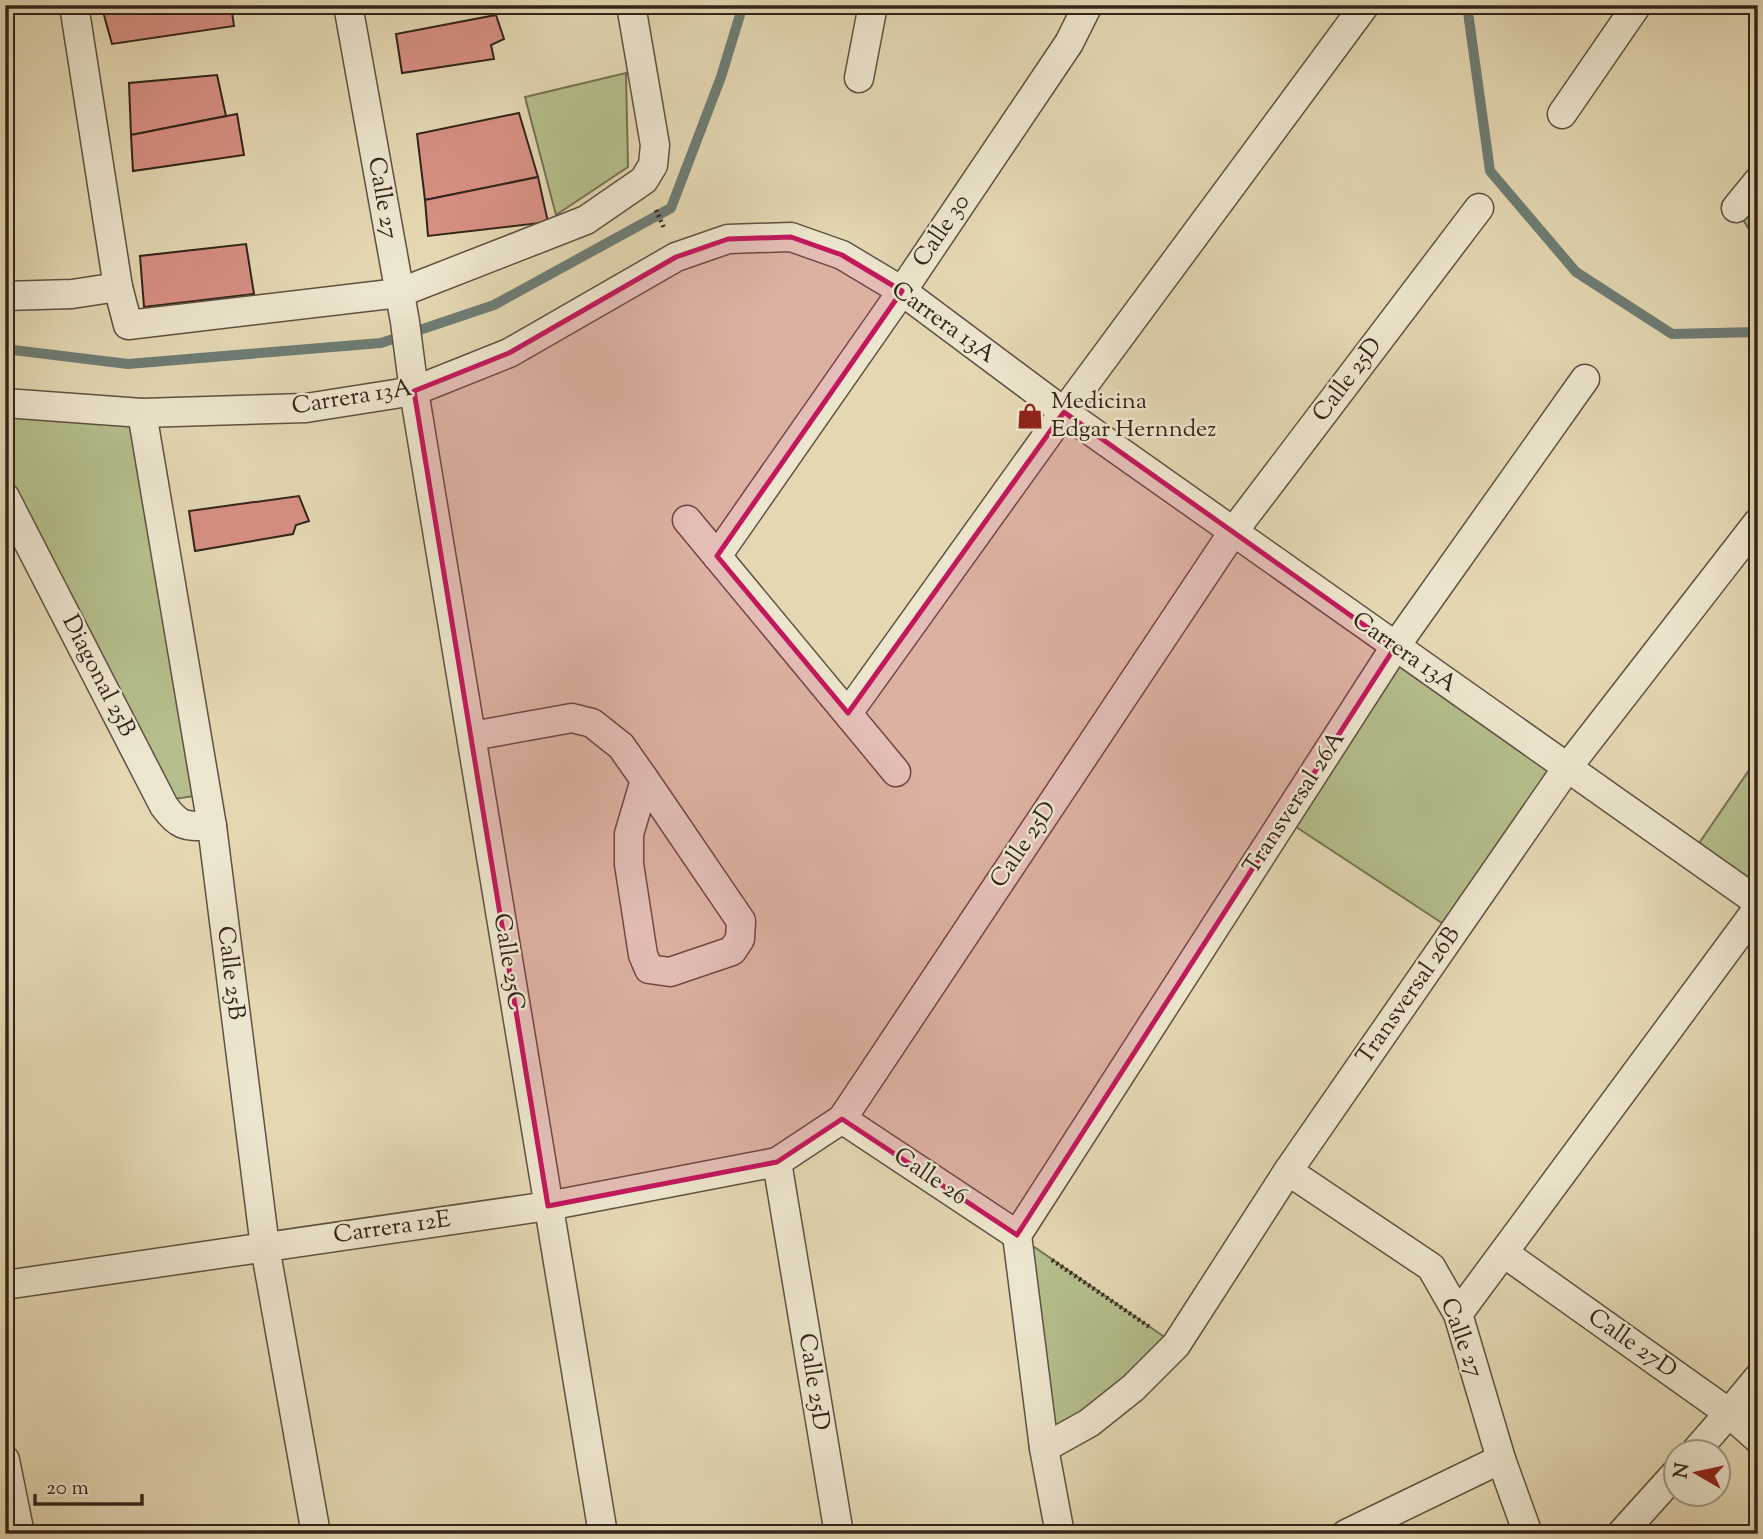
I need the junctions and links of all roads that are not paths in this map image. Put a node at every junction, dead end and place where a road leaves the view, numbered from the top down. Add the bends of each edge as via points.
1 (74, 5) edge
2 (348, 5) edge
3 (631, 5) edge
4 (873, 5) edge
5 (1088, 5) edge
6 (1365, 5) edge
7 (1637, 5) edge
8 (859, 78) dead end
9 (1562, 114) dead end
10 (1758, 181) edge
11 (1479, 208) dead end
12 (1736, 208) dead end
13 (118, 287) junction
14 (902, 291) junction
15 (399, 293) junction
16 (5, 296) edge
17 (412, 378) junction
18 (1585, 379) dead end
19 (5, 403) edge
20 (1064, 412) junction
21 (142, 413) junction
22 (5, 496) edge
23 (687, 520) dead end
24 (1758, 522) edge
25 (1233, 532) junction
26 (717, 556) junction
27 (1395, 647) junction
28 (848, 713) junction
29 (472, 736) junction
30 (1567, 768) junction
31 (896, 772) dead end
32 (645, 780) junction
33 (212, 826) junction
34 (1758, 902) edge
35 (1758, 908) edge
36 (842, 1119) junction
37 (777, 1162) junction
38 (1288, 1171) junction
39 (548, 1206) junction
40 (1017, 1235) junction
41 (265, 1247) junction
42 (1504, 1253) junction
43 (5, 1284) edge
44 (1458, 1314) junction
45 (1758, 1378) edge
46 (1729, 1413) junction
47 (1707, 1438) edge
48 (1758, 1439) edge
49 (1044, 1448) junction
50 (1501, 1459) junction
51 (5, 1460) edge
52 (1662, 1488) edge
53 (20, 1534) edge
54 (316, 1534) edge
55 (603, 1534) edge
56 (839, 1534) edge
57 (1060, 1534) edge
58 (1346, 1534) edge
59 (1528, 1534) edge
60 (1621, 1534) edge

1 - 13 street
2 - 15 street, Calle 27
3 - 15 street via 655,145 653,165 644,180 586,220
4 - 8 street
5 - 14 street, Calle 30 via 1069,43
6 - 20 street
7 - 9 street
10 - 12 street
11 - 25 street, Calle 25D
13 - 15 street via 128,325
13 - 16 street via 72,295
14 - 17 street, Carrera 13A via 842,255 791,237 728,239 676,257 509,352
14 - 20 street, Carrera 13A
14 - 26 street, Calle 30
15 - 17 street, Calle 27
17 - 21 street, Carrera 13A via 306,408
17 - 29 street, Calle 25C
18 - 27 street, Transversal 26A
19 - 21 street, Carrera 13A
20 - 25 street, Carrera 13A
20 - 28 street
21 - 33 street, Calle 25B
22 - 33 street, Diagonal 25B via 164,806 187,826
23 - 26 street
24 - 30 street, Transversal 26B
25 - 27 street, Carrera 13A
25 - 36 street, Calle 25D
26 - 28 street
27 - 30 street, Carrera 13A
27 - 40 street, Transversal 26A
28 - 31 street
29 - 32 street via 582,720 621,746
29 - 39 street, Calle 25C
30 - 34 street, Carrera 13A
30 - 38 street, Transversal 26B
32 - 32 street via 741,922 740,939 732,951 670,972 649,969 643,955 629,864 629,834
33 - 41 street, Calle 25B
35 - 42 street
36 - 37 street, Calle 25D
36 - 40 street, Calle 26
37 - 39 street, Carrera 12E
37 - 56 street, Calle 25D
38 - 44 street, Calle 27 via 1431,1266
38 - 49 street, Transversal 26B via 1176,1345 1089,1423
39 - 41 street, Carrera 12E
39 - 55 street, Calle 25C
40 - 49 street
41 - 43 street, Carrera 12E
41 - 54 street, Calle 25B
42 - 44 street
42 - 46 street, Calle 27D
44 - 50 street, Calle 27
45 - 46 street
46 - 47 street
46 - 48 street, Calle 27D
49 - 57 street
50 - 58 street
50 - 59 street, Calle 27
51 - 53 street
52 - 60 street

